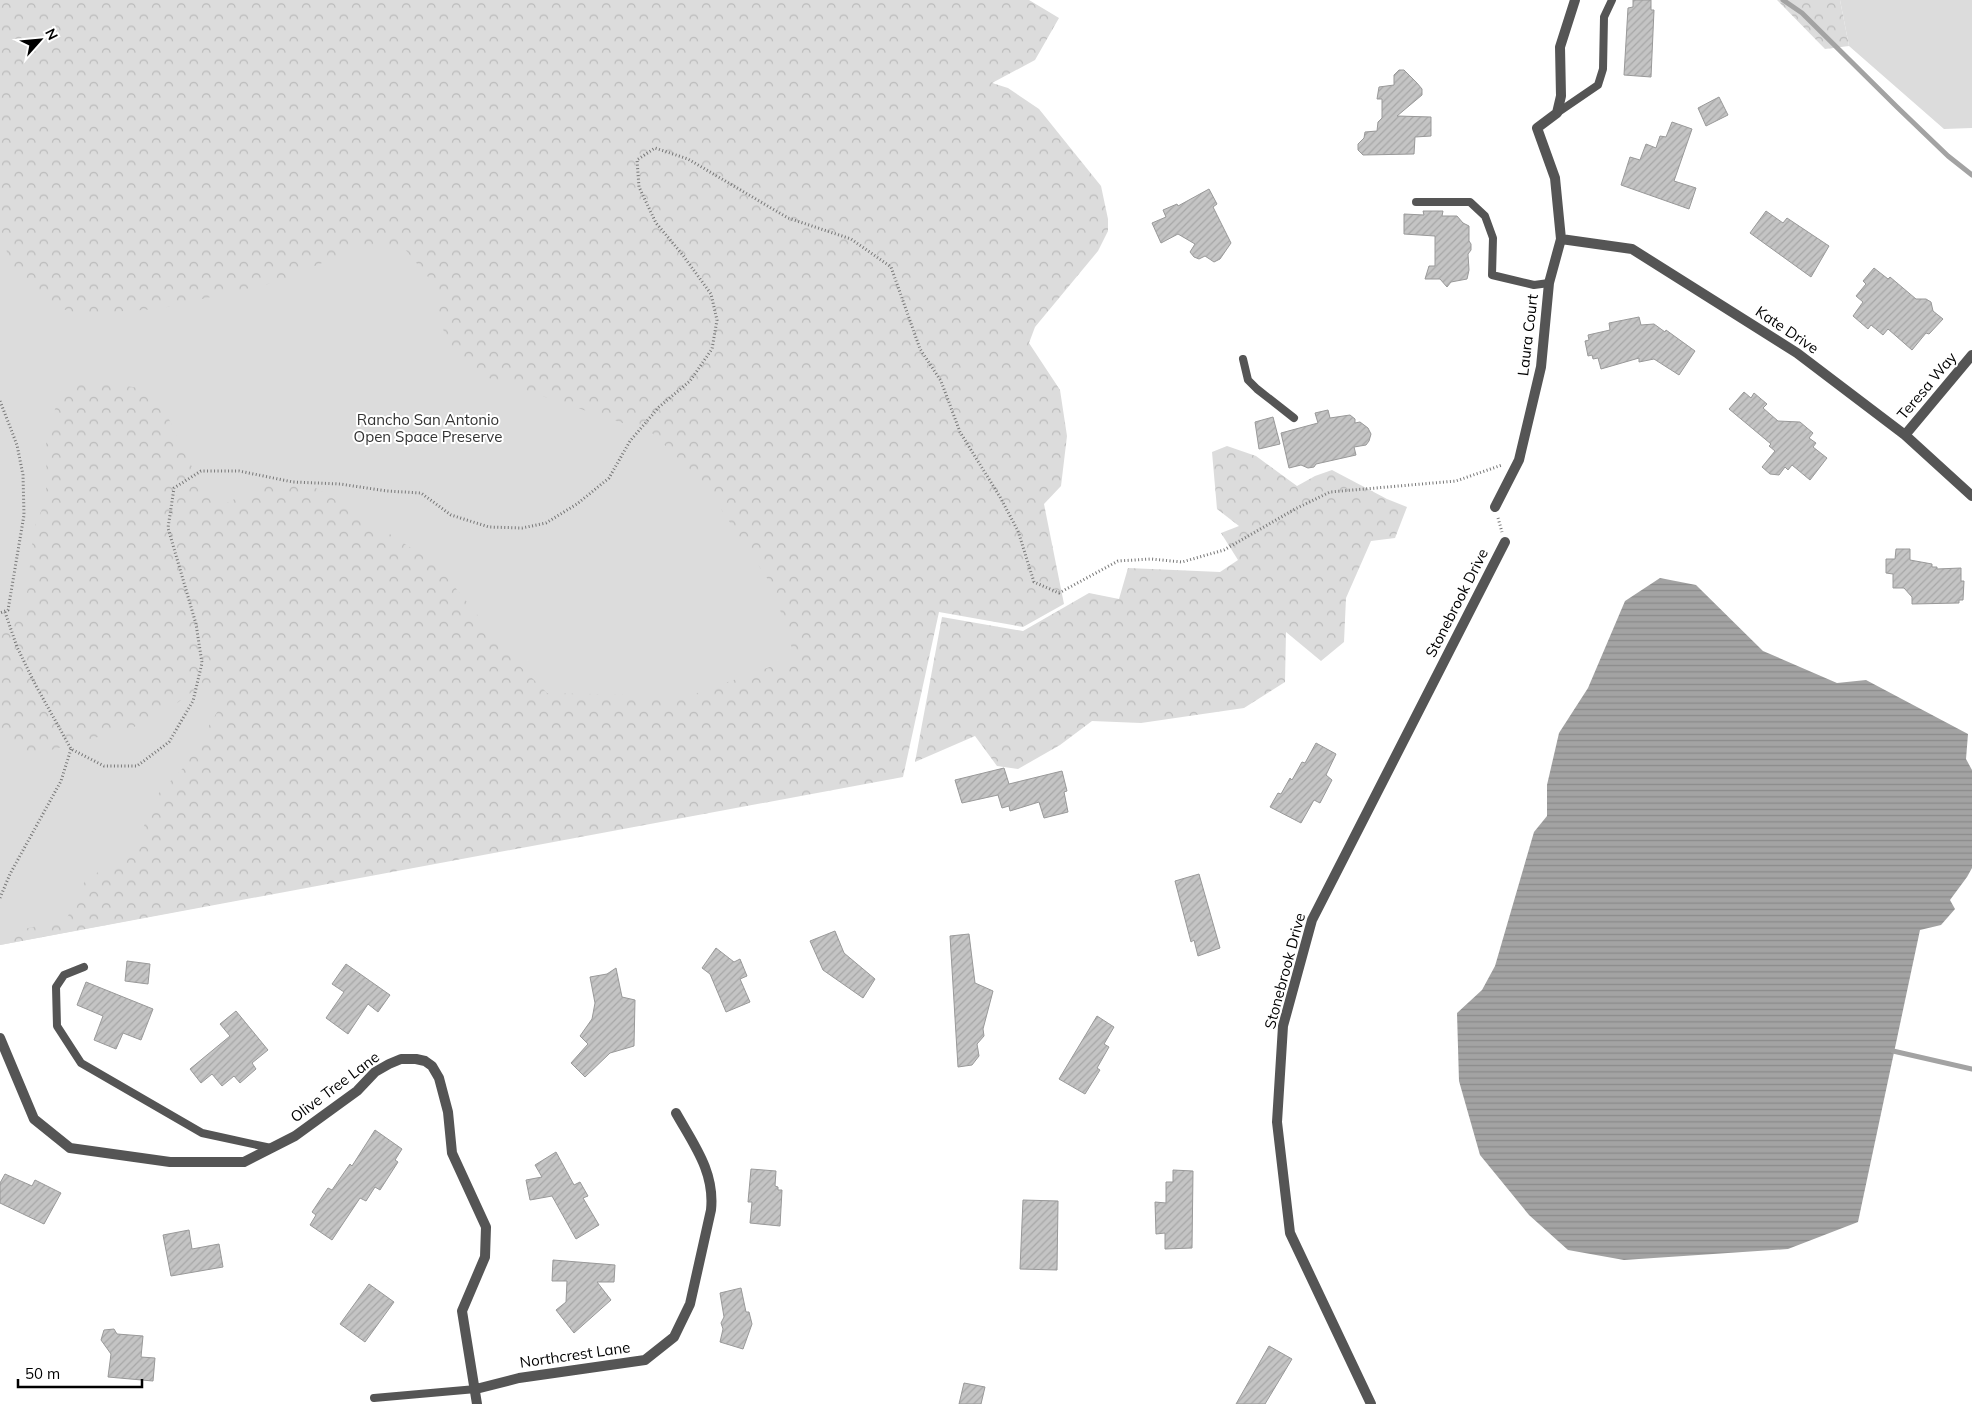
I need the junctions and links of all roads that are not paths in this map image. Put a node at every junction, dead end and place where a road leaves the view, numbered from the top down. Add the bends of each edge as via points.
1 (1574, 0) edge
2 (1612, 0) edge
3 (1557, 113) junction
4 (1416, 202) dead end
5 (1561, 239) junction
6 (1549, 283) junction
7 (1972, 355) edge
8 (1243, 359) dead end
9 (1294, 418) dead end
10 (1904, 435) junction
11 (1972, 496) edge
12 (1495, 507) road end
13 (1505, 542) road end
14 (84, 967) dead end
15 (0, 1038) edge
16 (676, 1113) dead end
17 (271, 1148) junction
18 (476, 1389) junction
19 (374, 1398) dead end
20 (477, 1404) edge
21 (1371, 1404) edge

1 - 3 street via 1560,47 1561,96
2 - 3 lane via 1604,17 1601,79 1587,95
3 - 5 street, Laura Court via 1537,128 1555,178
4 - 6 lane via 1470,202 1485,216 1493,238 1492,275 1534,285
5 - 6 street, Laura Court
5 - 10 street, Kate Drive via 1632,249 1797,353
6 - 12 street, Laura Court via 1541,367 1519,460
7 - 10 street, Teresa Way
8 - 9 lane via 1248,380 1256,390
10 - 11 street, Kate Drive
13 - 21 street, Stonebrook Drive via 1312,920 1283,1026 1277,1122 1290,1233
14 - 17 lane via 64,976 56,987 58,1026 81,1063 202,1133
15 - 17 street, Olive Tree Lane via 34,1119 70,1148 170,1162 244,1162
16 - 18 street, Northcrest Lane via 704,1160 712,1196 690,1304 674,1337 645,1360 519,1378
17 - 18 street, Olive Tree Lane via 295,1136 389,1064 401,1059 416,1059 432,1066 439,1078 448,1112 452,1153 486,1227 485,1257 462,1311
18 - 19 lane
18 - 20 street, Olive Tree Lane

